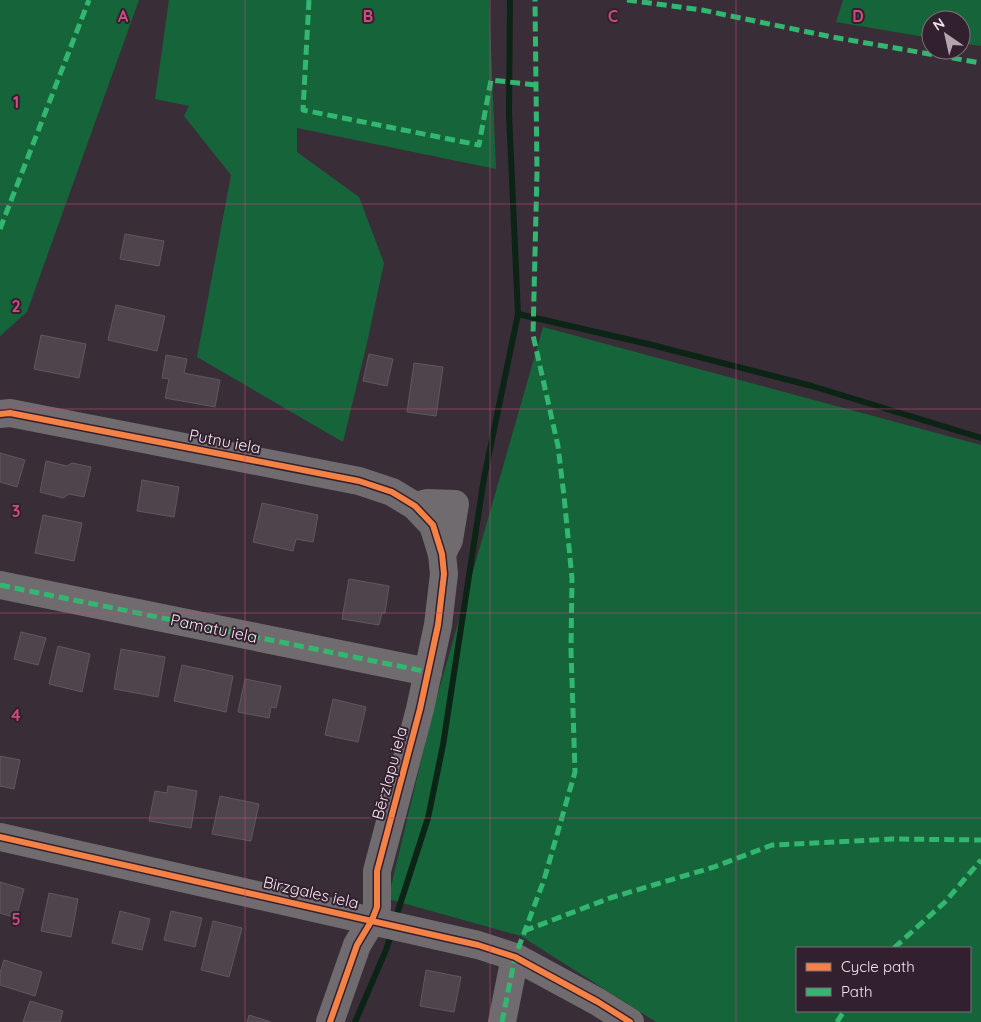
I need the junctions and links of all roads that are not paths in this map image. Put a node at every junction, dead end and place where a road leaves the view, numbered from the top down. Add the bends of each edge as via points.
1 (0, 414) edge
2 (442, 554) joint
3 (0, 585) edge
4 (428, 672) junction
5 (0, 837) edge
6 (372, 920) junction
7 (515, 957) junction
8 (330, 1022) edge
9 (502, 1022) edge
10 (630, 1022) edge

1 - 2 street, Putnu iela via 10,413 359,481 392,492 424,515 427,503 455,504 449,540
2 - 4 street, Bērzlapu iela via 441,600
3 - 4 street, Pamatu iela
4 - 6 street, Bērzlapu iela via 377,871 377,907
5 - 6 street, Birzgales iela
6 - 7 street, Birzgales iela
6 - 8 street, Bērzlapu iela via 357,945
7 - 9 street
7 - 10 street, Birzgales iela

